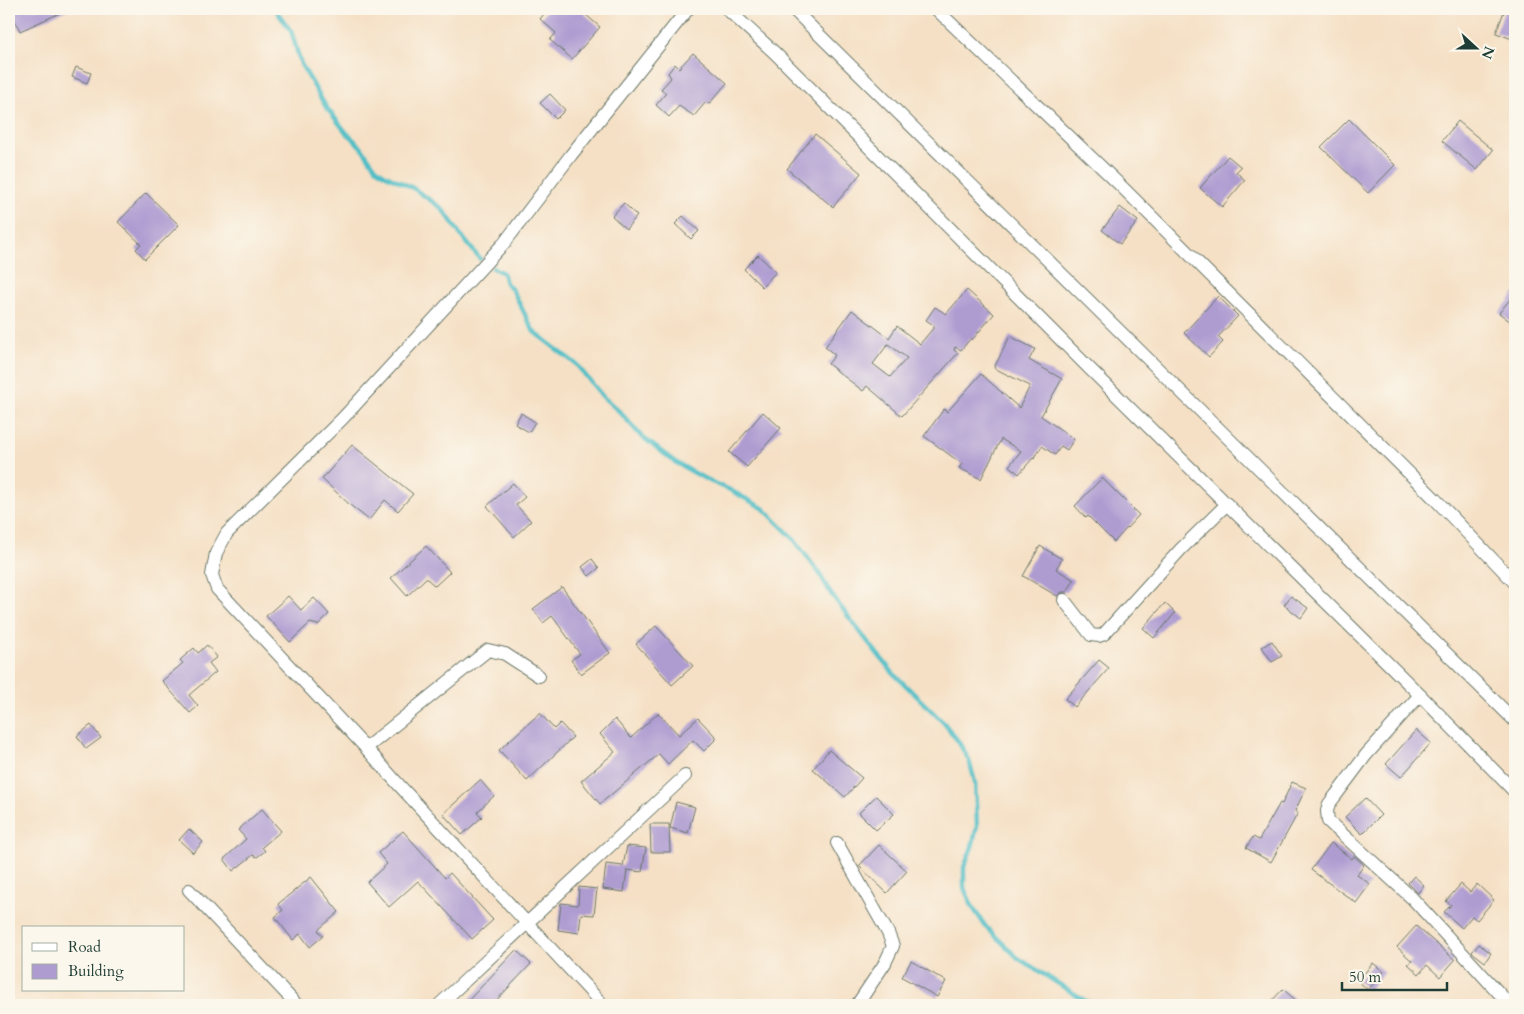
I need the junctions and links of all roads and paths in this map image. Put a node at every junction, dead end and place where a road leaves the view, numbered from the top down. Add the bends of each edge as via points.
1 (688, 9) edge
2 (727, 9) edge
3 (793, 9) edge
4 (936, 9) edge
5 (1227, 504) junction
6 (1515, 583) edge
7 (1064, 600) dead end
8 (539, 676) dead end
9 (1420, 695) junction
10 (1515, 721) edge
11 (366, 748) junction
12 (685, 776) dead end
13 (1515, 792) edge
14 (837, 843) dead end
15 (189, 890) dead end
16 (527, 923) junction
17 (297, 1005) edge
18 (439, 1005) edge
19 (603, 1005) edge
20 (857, 1005) edge
21 (1512, 1005) edge

1 - 11 street via 505,242 343,418 227,533 216,553 212,575 217,589
2 - 5 street
3 - 10 street
4 - 6 street via 1120,184
5 - 7 street via 1104,634 1091,635
5 - 9 street
8 - 11 street via 505,654 488,650
9 - 13 street
9 - 21 street via 1366,755 1329,804 1328,821 1412,898
11 - 16 street
12 - 16 street
14 - 20 street via 893,946
15 - 17 street
16 - 18 street
16 - 19 street

